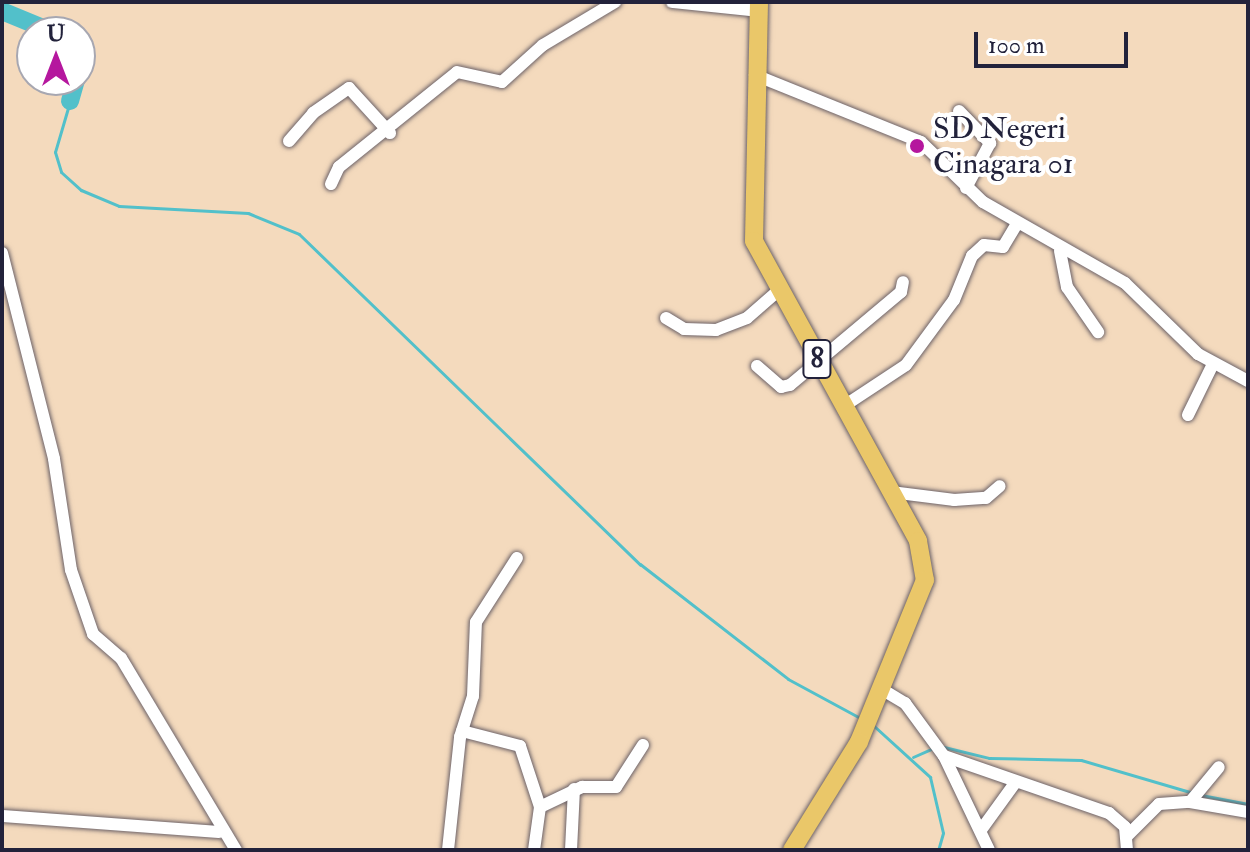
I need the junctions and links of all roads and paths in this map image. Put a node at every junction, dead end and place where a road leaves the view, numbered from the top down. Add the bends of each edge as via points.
1 (615, 2) edge
2 (672, 2) edge
3 (759, 6) edge
4 (755, 75) junction
5 (959, 111) dead end
6 (390, 133) junction
7 (289, 141) dead end
8 (331, 184) dead end
9 (966, 188) junction
10 (1016, 225) junction
11 (1060, 251) junction
12 (2, 253) edge
13 (903, 282) dead end
14 (778, 291) junction
15 (666, 318) dead end
16 (1098, 332) dead end
17 (818, 362) junction
18 (757, 366) dead end
19 (1212, 366) junction
20 (1248, 381) edge
21 (844, 406) junction
22 (1188, 415) dead end
23 (1000, 486) dead end
24 (891, 492) junction
25 (517, 558) dead end
26 (881, 693) junction
27 (462, 731) junction
28 (643, 745) dead end
29 (944, 756) junction
30 (1219, 767) dead end
31 (1015, 783) junction
32 (574, 789) junction
33 (1193, 798) junction
34 (540, 807) junction
35 (1248, 812) edge
36 (2, 816) edge
37 (981, 830) junction
38 (219, 832) junction
39 (1127, 843) edge
40 (236, 850) edge
41 (448, 850) edge
42 (534, 850) edge
43 (571, 850) edge
44 (792, 850) edge
45 (989, 850) edge

1 - 6 street via 543,45 502,82 457,72
2 - 3 street
3 - 4 highway, 8
4 - 9 street via 907,134
4 - 14 highway, 8 via 753,225
5 - 9 street via 990,143
6 - 7 street via 349,88
6 - 8 street via 344,162
9 - 10 street
10 - 11 street
10 - 21 street via 1003,247 984,245 972,256 954,300 906,365
11 - 16 street via 1067,287
11 - 19 street via 1125,283
12 - 38 street via 54,459 71,570 93,634 121,658
13 - 17 street via 901,292
14 - 15 street via 747,318 716,330 684,329
14 - 17 highway, 8
17 - 18 street via 783,387
17 - 21 highway, 8
19 - 20 street
19 - 22 street
21 - 24 highway, 8
23 - 24 street via 986,498 954,500
24 - 26 highway, 8 via 918,541 925,580
25 - 27 street via 479,612 473,696
26 - 29 street via 905,703
26 - 44 highway, 8 via 859,742
27 - 34 street via 519,744
27 - 41 street
28 - 32 street via 616,787
29 - 31 street
29 - 37 street
30 - 33 street
31 - 37 street
31 - 39 street via 1109,813
32 - 34 street
32 - 43 street
33 - 35 street
33 - 39 street via 1159,804
34 - 42 street
36 - 38 street
37 - 45 street
38 - 40 street

